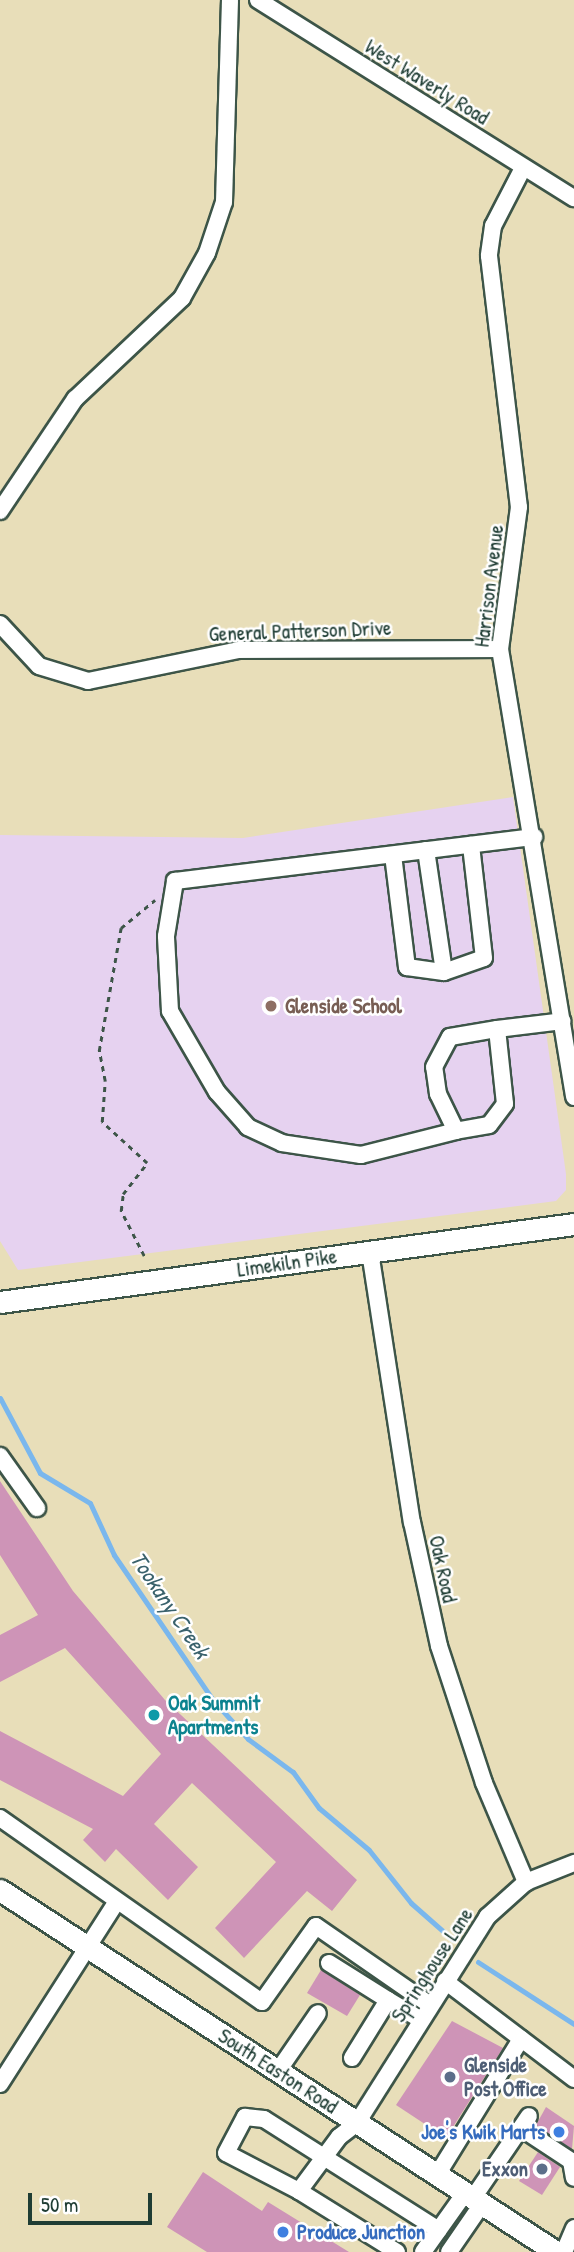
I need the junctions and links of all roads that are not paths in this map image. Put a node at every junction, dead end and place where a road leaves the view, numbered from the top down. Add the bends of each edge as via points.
1 (230, 0) edge
2 (258, 0) edge
3 (523, 168) junction
4 (574, 198) edge
5 (0, 511) edge
6 (0, 624) edge
7 (500, 649) junction
8 (534, 837) junction
9 (471, 845) junction
10 (426, 850) junction
11 (393, 855) junction
12 (444, 972) junction
13 (563, 1021) junction
14 (497, 1029) junction
15 (574, 1097) edge
16 (456, 1131) junction
17 (574, 1224) edge
18 (370, 1252) junction
19 (0, 1302) edge
20 (0, 1456) edge
21 (37, 1508) dead end
22 (0, 1818) edge
23 (574, 1863) edge
24 (526, 1882) junction
25 (0, 1889) edge
26 (117, 1900) junction
27 (88, 1946) junction
28 (329, 1963) dead end
29 (445, 1981) junction
30 (388, 2000) junction
31 (430, 2005) junction
32 (318, 2013) dead end
33 (421, 2020) junction
34 (521, 2039) junction
35 (7, 2058) edge
36 (352, 2058) dead end
37 (278, 2071) junction
38 (574, 2079) edge
39 (0, 2084) edge
40 (357, 2123) junction
41 (322, 2159) junction
42 (437, 2175) junction
43 (574, 2178) edge
44 (299, 2191) junction
45 (473, 2199) junction
46 (574, 2228) edge
47 (439, 2230) junction
48 (554, 2251) edge
49 (397, 2252) edge
50 (423, 2252) edge
51 (449, 2252) edge

1 - 5 street via 224,202 207,253 182,298 75,398
2 - 3 street, West Waverly Road
3 - 4 street, West Waverly Road
3 - 7 street, Harrison Avenue via 493,226 489,257 519,507
6 - 7 street, General Patterson Drive via 39,666 88,681 122,679 239,649
7 - 8 street, Harrison Avenue
8 - 9 street
8 - 13 street, Harrison Avenue
9 - 10 street
9 - 12 street via 484,958
10 - 11 street
10 - 12 street
11 - 12 street via 407,967
11 - 16 street via 175,881 166,936 170,1011 217,1092 248,1126 282,1143 361,1155
13 - 14 street
13 - 15 street, Harrison Avenue
14 - 16 street via 505,1104 489,1125
14 - 16 street via 450,1037 434,1067 438,1094
17 - 18 main road, Limekiln Pike
18 - 19 main road, Limekiln Pike
18 - 24 street, Oak Road via 412,1522 439,1646 484,1783
20 - 21 street
22 - 26 street
23 - 24 street, Springhouse Lane
24 - 29 street, Springhouse Lane via 487,1917
25 - 27 main road, South Easton Road
26 - 27 street
26 - 31 street via 262,2002 316,1926
27 - 35 street
27 - 37 main road, South Easton Road
28 - 30 street
29 - 31 street, Springhouse Lane
29 - 34 street
30 - 33 street
30 - 36 street
31 - 33 street, Springhouse Lane
32 - 37 street
33 - 40 street, Springhouse Lane
34 - 38 street
34 - 42 street
35 - 39 street
37 - 40 main road, South Easton Road
40 - 41 street, Springhouse Lane
40 - 42 main road, South Easton Road
41 - 44 street, Springhouse Lane
41 - 44 street via 264,2119 245,2118 226,2153
41 - 47 street
42 - 45 main road, South Easton Road
43 - 45 street via 571,2161 525,2122
44 - 49 street
45 - 47 street
45 - 48 main road, South Easton Road
45 - 51 street
46 - 48 street
47 - 50 street

